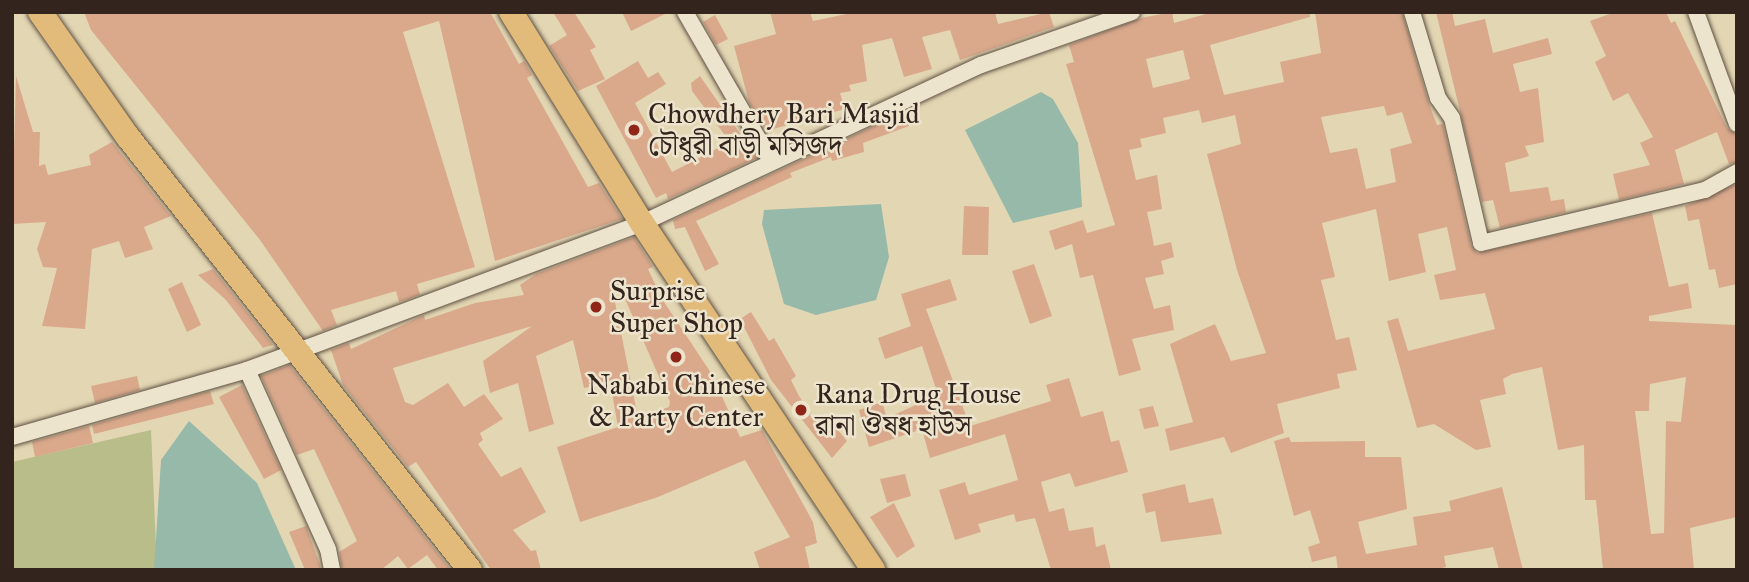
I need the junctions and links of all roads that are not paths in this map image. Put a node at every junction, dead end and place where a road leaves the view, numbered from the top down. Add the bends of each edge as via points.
1 (40, 12) edge
2 (511, 12) edge
3 (685, 12) edge
4 (1132, 12) edge
5 (1412, 12) edge
6 (1696, 12) edge
7 (1737, 124) edge
8 (770, 159) junction
9 (1737, 172) edge
10 (642, 223) junction
11 (299, 349) junction
12 (247, 370) junction
13 (12, 437) edge
14 (332, 570) edge
15 (470, 570) edge
16 (873, 570) edge

1 - 11 main road via 128,137
2 - 10 main road
3 - 8 street
4 - 8 street via 981,65
5 - 9 street via 1438,98 1452,118 1481,243 1705,190
6 - 7 street
8 - 10 street
10 - 11 street
10 - 16 main road
11 - 12 street
11 - 15 main road
12 - 13 street
12 - 14 street via 328,549

